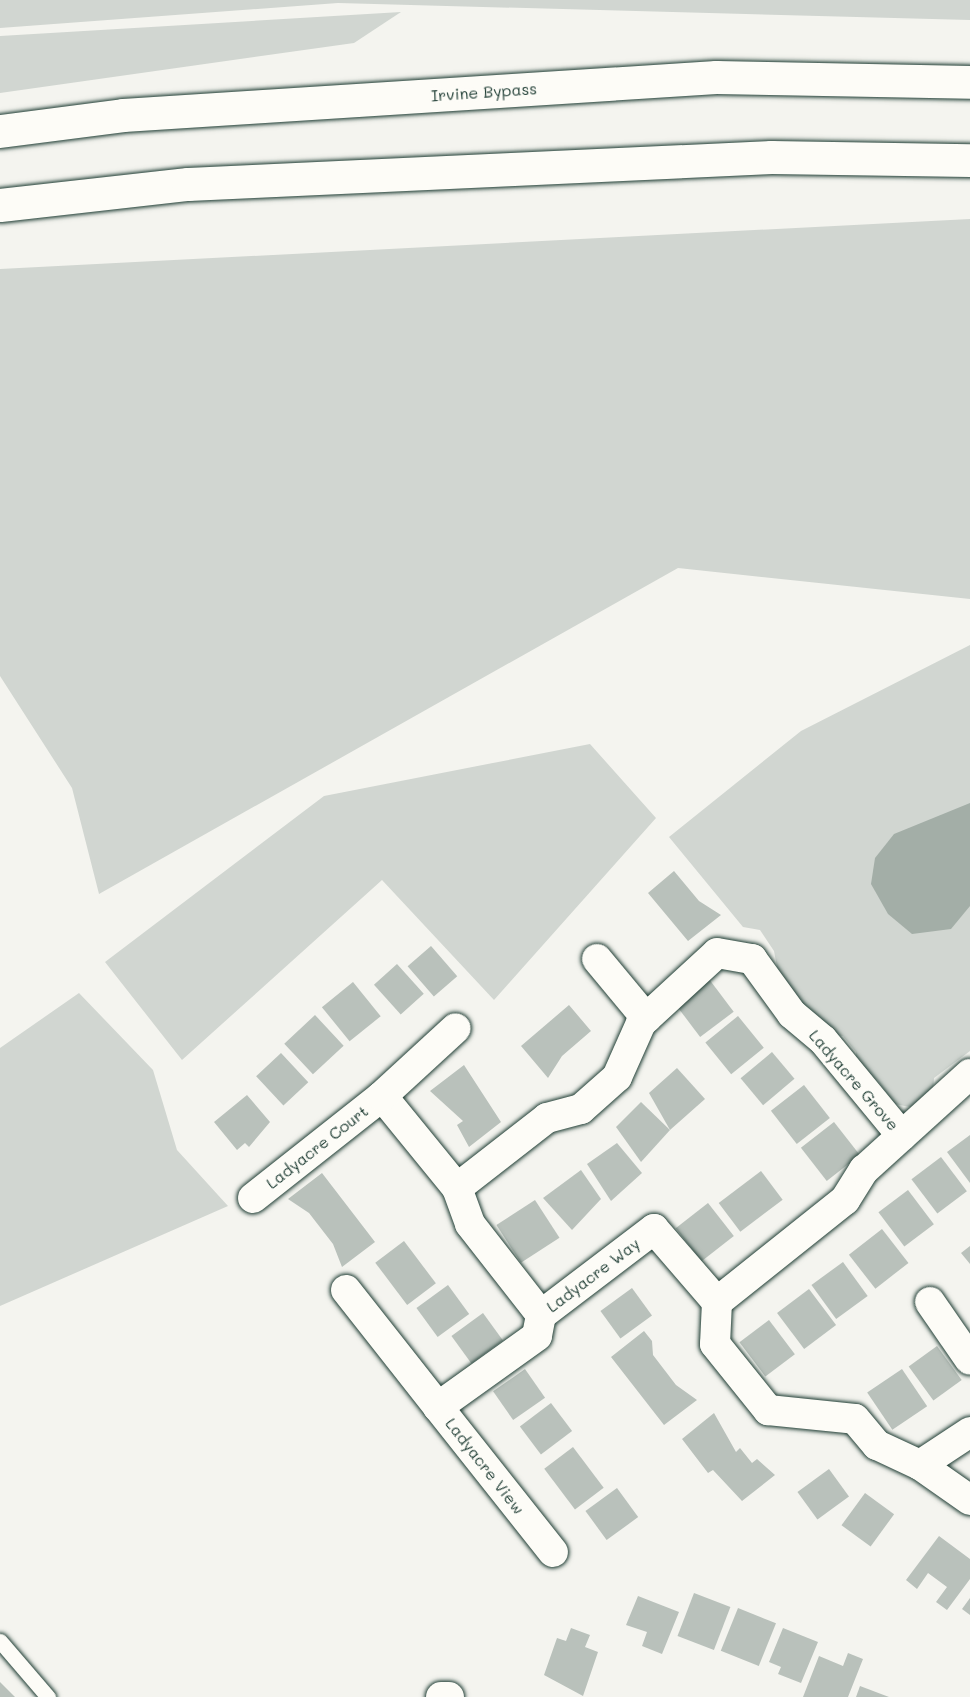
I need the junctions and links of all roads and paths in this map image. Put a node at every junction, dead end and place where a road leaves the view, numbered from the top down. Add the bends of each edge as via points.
1 (970, 82) edge
2 (0, 131) edge
3 (970, 160) edge
4 (0, 205) edge
5 (597, 959) dead end
6 (646, 1018) junction
7 (456, 1028) dead end
8 (970, 1074) edge
9 (382, 1096) junction
10 (902, 1136) junction
11 (457, 1188) junction
12 (253, 1198) dead end
13 (346, 1290) dead end
14 (717, 1302) junction
15 (930, 1302) dead end
16 (541, 1315) junction
17 (970, 1360) edge
18 (438, 1407) junction
19 (970, 1432) edge
20 (920, 1466) junction
21 (970, 1500) edge
22 (553, 1552) dead end
23 (0, 1641) edge
24 (48, 1697) edge
25 (441, 1697) edge
26 (449, 1697) edge

1 - 2 highway, Irvine Bypass via 716,77 123,115
3 - 4 highway via 771,157 200,183
5 - 6 street
6 - 10 street, Ladyacre Grove via 717,953 752,959 792,1014 823,1040
6 - 11 street, Ladyacre Grove via 617,1077 581,1109 547,1118
7 - 9 street, Ladyacre Court
8 - 10 street, Ladyacre Grove
9 - 11 street, Ladyacre Court
9 - 12 street, Ladyacre Court
10 - 14 street, Ladyacre Grove via 864,1170 845,1200
11 - 16 street, Ladyacre Court via 470,1224
13 - 18 street
14 - 16 street, Ladyacre Way via 654,1229
14 - 20 street via 715,1344 768,1410 855,1419 877,1444
15 - 17 street
16 - 18 street, Ladyacre View via 537,1336
18 - 22 street, Ladyacre View
19 - 20 street
20 - 21 street
23 - 24 lane
25 - 26 street

